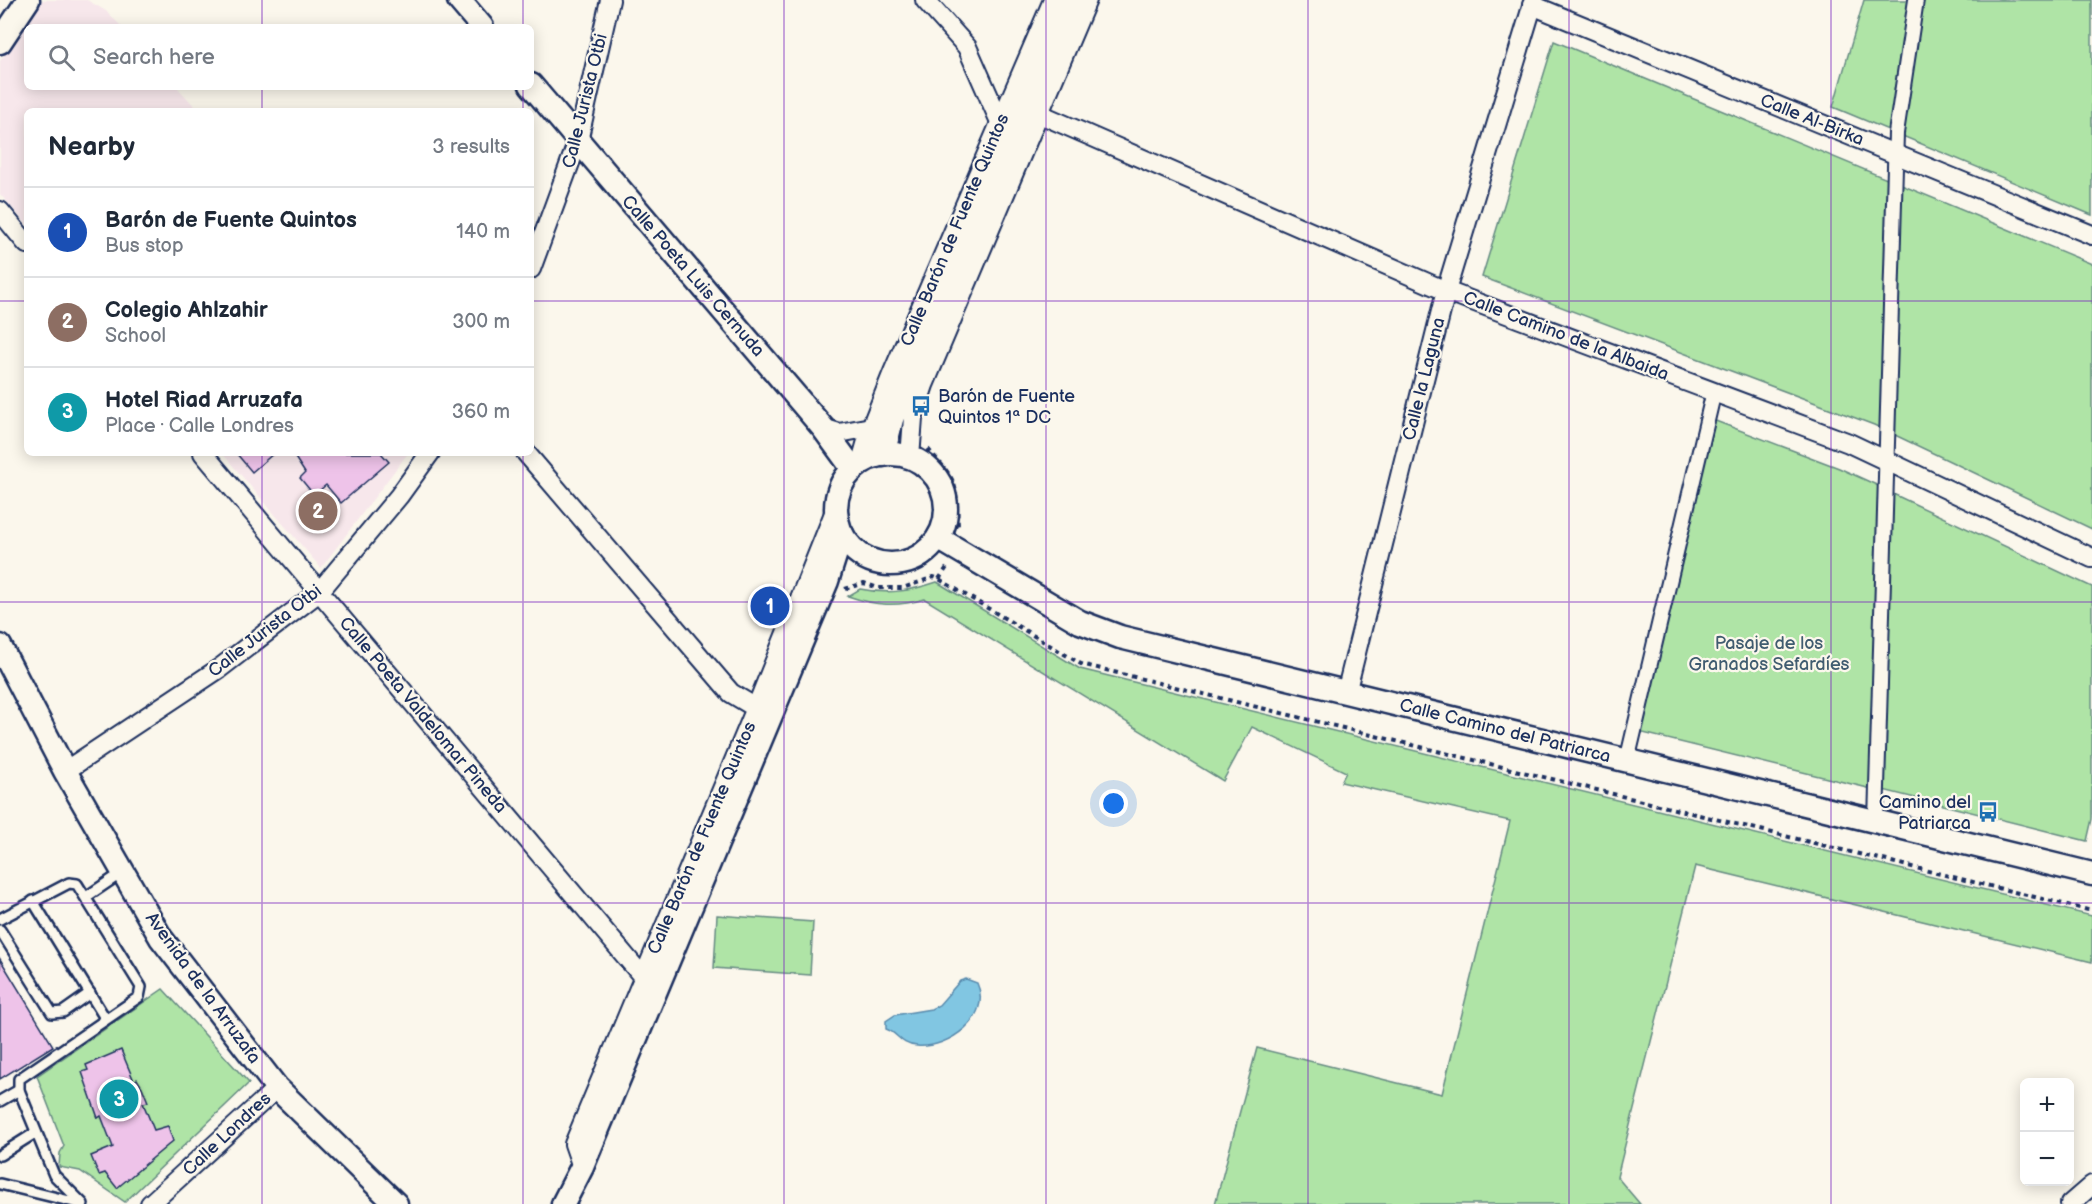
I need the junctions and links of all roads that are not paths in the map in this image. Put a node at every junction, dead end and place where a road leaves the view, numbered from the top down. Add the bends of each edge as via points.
1 (28, 0) edge
2 (459, 0) edge
3 (610, 0) edge
4 (925, 0) edge
5 (1053, 0) edge
6 (1067, 0) edge
7 (1087, 0) edge
8 (1916, 0) edge
9 (1533, 2) edge
10 (479, 24) edge
11 (0, 42) edge
12 (534, 89) edge
13 (1040, 114) junction
14 (1001, 124) junction
15 (578, 141) junction
16 (1896, 155) junction
17 (0, 211) edge
18 (2092, 236) edge
19 (24, 240) edge
20 (534, 261) edge
21 (1446, 291) junction
22 (1714, 391) junction
23 (871, 427) junction
24 (823, 428) junction
25 (918, 452) junction
26 (883, 455) junction
27 (205, 456) edge
28 (427, 456) edge
29 (529, 456) edge
30 (1887, 461) junction
31 (857, 466) junction
32 (836, 508) junction
33 (842, 534) junction
34 (938, 538) junction
35 (866, 558) junction
36 (2092, 558) edge
37 (827, 581) junction
38 (319, 592) junction
39 (0, 646) edge
40 (1346, 693) junction
41 (756, 708) junction
42 (1627, 761) junction
43 (65, 771) junction
44 (1876, 821) junction
45 (123, 872) junction
46 (2092, 874) edge
47 (86, 897) junction
48 (33, 901) junction
49 (0, 919) edge
50 (0, 930) edge
51 (644, 977) junction
52 (90, 993) junction
53 (105, 1018) junction
54 (277, 1088) junction
55 (19, 1090) junction
56 (0, 1101) edge
57 (35, 1133) junction
58 (0, 1155) edge
59 (582, 1167) junction
60 (0, 1184) edge
61 (2092, 1185) edge
62 (83, 1204) edge
63 (150, 1204) edge
64 (396, 1204) edge
65 (563, 1204) edge
66 (2070, 1204) edge

1 - 11 street
2 - 10 street
3 - 15 street, Calle Jurista Otbi
4 - 14 street via 967,47
5 - 14 street, Calle Barón de Fuente Quintos
6 - 26 street, Calle Barón de Fuente Quintos via 899,402
7 - 13 street, Calle Barón de Fuente Quintos
8 - 16 street
9 - 16 street, Calle Al-Birka
9 - 21 street, Calle la Laguna
12 - 15 street, Calle Poeta Luis Cernuda
13 - 21 street, Calle Camino de la Albaida
13 - 25 street, Calle Barón de Fuente Quintos via 924,385 913,418
14 - 23 street, Calle Barón de Fuente Quintos
15 - 20 street, Calle Jurista Otbi
15 - 24 street, Calle Poeta Luis Cernuda
16 - 18 street, Calle Al-Birka
16 - 30 street
17 - 19 street
21 - 22 street, Calle Camino de la Albaida
21 - 40 street, Calle la Laguna
22 - 30 street, Calle Camino de la Albaida
22 - 42 street
23 - 24 street via 839,433
23 - 31 street, Calle Barón de Fuente Quintos
24 - 31 street, Calle Poeta Luis Cernuda
25 - 26 street
25 - 34 street via 944,496 946,513
26 - 31 street
27 - 38 street, Calle Poeta Valdelomar Pineda
28 - 38 street, Calle Jurista Otbi via 399,496
29 - 41 street via 731,693
30 - 36 street, Calle Camino de la Albaida
30 - 44 street
31 - 32 street via 838,494
32 - 33 street
32 - 41 street, Calle Barón de Fuente Quintos
33 - 35 street
33 - 37 street, Calle Barón de Fuente Quintos
34 - 35 street via 918,557 901,563
34 - 40 street, Calle Camino del Patriarca via 1097,630
35 - 37 street
37 - 59 street, Calle Barón de Fuente Quintos
38 - 43 street, Calle Jurista Otbi via 220,668
38 - 51 street, Calle Poeta Valdelomar Pineda
39 - 43 street, Avenida de la Arruzafa
40 - 42 street, Calle Camino del Patriarca
41 - 51 street, Calle Barón de Fuente Quintos
42 - 44 street, Calle Camino del Patriarca
43 - 45 street, Avenida de la Arruzafa
44 - 46 street, Calle Camino del Patriarca
45 - 47 lane
45 - 54 street, Avenida de la Arruzafa via 162,938
47 - 48 lane via 77,884 69,883
47 - 53 lane via 141,987 138,997
48 - 49 lane
48 - 52 lane
50 - 52 lane via 52,1013 63,1012
51 - 59 street, Calle Barón de Fuente Quintos via 574,1144
52 - 53 lane
53 - 55 lane via 23,1075
54 - 63 street, Calle Londres
54 - 64 street, Avenida de la Arruzafa
55 - 56 lane
55 - 57 lane
57 - 58 lane
57 - 62 lane via 54,1174
59 - 65 street, Calle Barón de Fuente Quintos
60 - 62 lane
61 - 66 street

